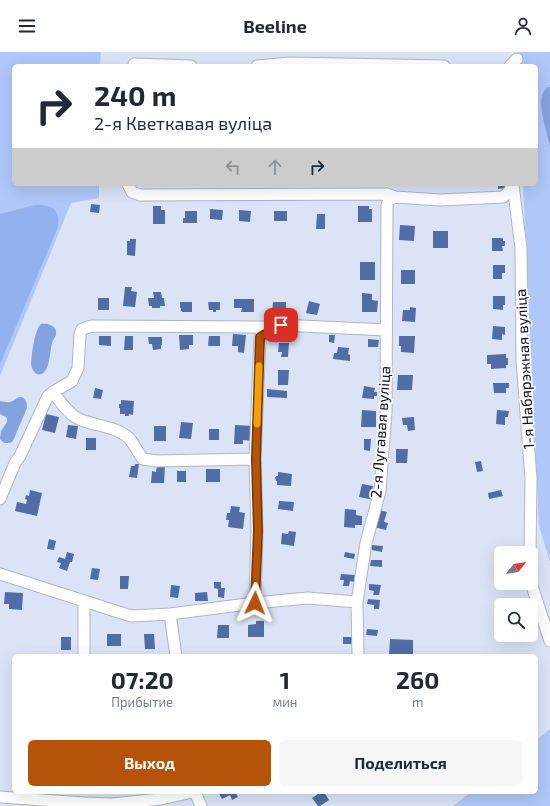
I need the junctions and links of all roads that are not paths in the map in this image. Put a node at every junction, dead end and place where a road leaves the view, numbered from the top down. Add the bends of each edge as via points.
1 (279, 64) edge
2 (341, 64) edge
3 (129, 186) edge
4 (512, 186) edge
5 (513, 186) edge
6 (391, 201) junction
7 (281, 325) junction
8 (386, 330) junction
9 (53, 392) junction
10 (256, 459) junction
11 (0, 499) edge
12 (530, 546) edge
13 (0, 574) edge
14 (533, 590) edge
15 (84, 601) junction
16 (357, 602) junction
17 (255, 603) junction
18 (170, 614) junction
19 (550, 641) edge
20 (84, 654) edge
21 (176, 654) edge
22 (358, 654) edge
23 (183, 794) edge
24 (197, 794) edge
25 (0, 797) edge
26 (84, 798) edge
27 (201, 806) edge

1 - 2 street
3 - 6 street via 132,192 140,195 386,194
4 - 6 street via 503,197
5 - 12 street, 1-я Набярэжная вуліца via 521,248 522,360 531,479
6 - 8 street, 2-я Лугавая вуліца
7 - 8 street
7 - 9 street via 267,328 92,326 82,329 80,334 78,368 72,381
7 - 10 street via 260,337
8 - 16 street, 2-я Лугавая вуліца via 386,412 380,491 366,544
9 - 10 street via 78,419 121,433 129,439 143,459
9 - 11 street via 48,396
10 - 17 street via 258,531
13 - 15 street
14 - 19 street
15 - 18 street via 131,616
15 - 20 street
16 - 17 street via 308,598
16 - 22 street, 2-я Лугавая вуліца
17 - 18 street
18 - 21 street
23 - 26 street via 112,804
24 - 27 street
25 - 26 street

